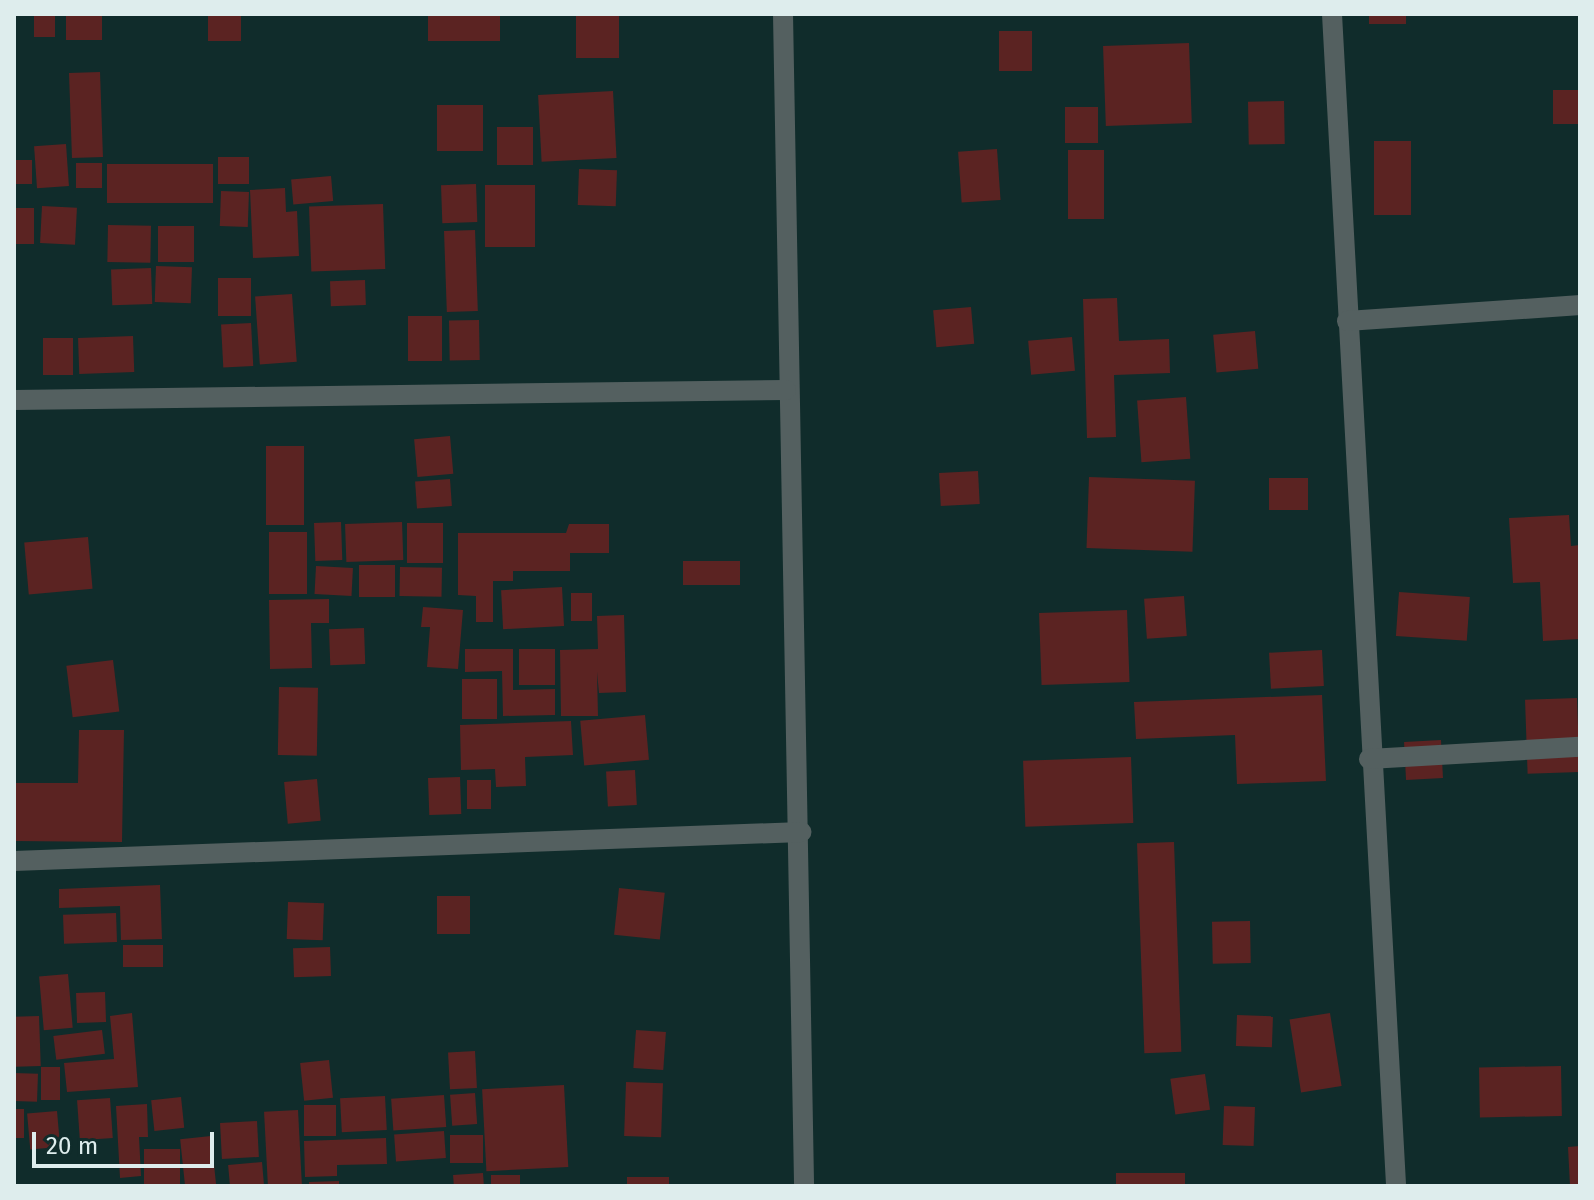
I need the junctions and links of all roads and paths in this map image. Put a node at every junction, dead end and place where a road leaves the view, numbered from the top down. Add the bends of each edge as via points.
1 (783, 14) edge
2 (1332, 14) edge
3 (1580, 305) edge
4 (1347, 321) junction
5 (786, 390) junction
6 (14, 400) edge
7 (1580, 747) edge
8 (1369, 759) junction
9 (801, 832) junction
10 (14, 861) edge
11 (804, 1186) edge
12 (1396, 1186) edge

1 - 5 street
2 - 4 street
3 - 4 street
4 - 8 street
5 - 6 street
5 - 9 street
7 - 8 street
8 - 12 street
9 - 10 street
9 - 11 street

